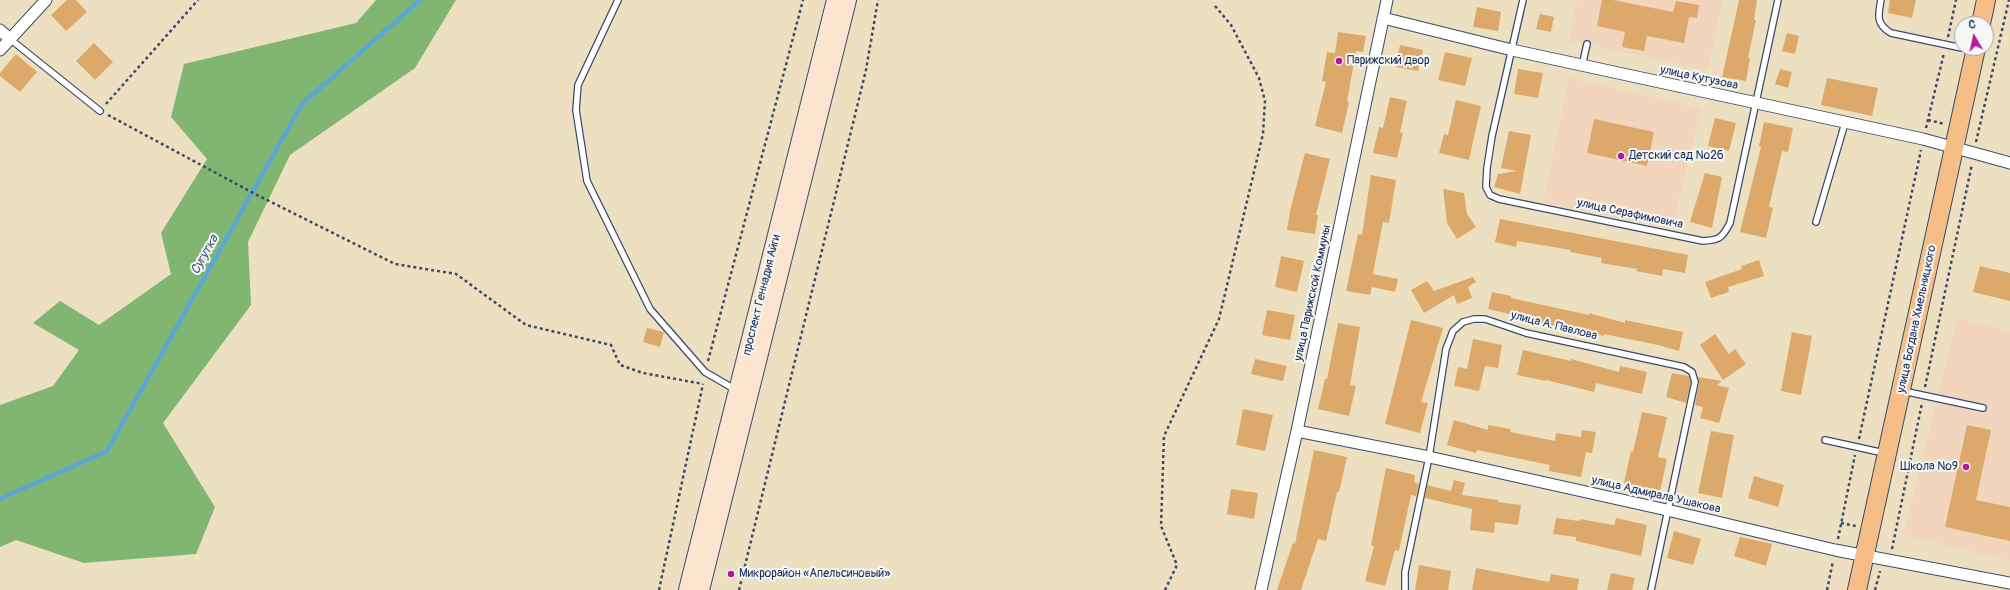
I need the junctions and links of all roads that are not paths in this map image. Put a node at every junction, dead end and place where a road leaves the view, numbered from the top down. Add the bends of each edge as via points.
1 (46, 0) edge
2 (618, 0) edge
3 (835, 0) edge
4 (848, 0) edge
5 (1388, 0) edge
6 (1523, 0) edge
7 (1778, 0) edge
8 (1881, 0) edge
9 (1986, 0) edge
10 (1983, 16) edge
11 (1383, 18) junction
12 (0, 30) edge
13 (10, 39) junction
14 (1587, 44) dead end
15 (1954, 45) edge
16 (0, 50) edge
17 (1512, 50) junction
18 (1969, 56) edge
19 (1582, 66) junction
20 (1756, 104) junction
21 (100, 111) road end
22 (1845, 123) junction
23 (1955, 148) junction
24 (2010, 163) edge
25 (1816, 222) dead end
26 (1901, 390) junction
27 (738, 391) junction
28 (1982, 408) dead end
29 (1297, 431) junction
30 (1825, 440) dead end
31 (1887, 454) junction
32 (1428, 457) junction
33 (1668, 510) junction
34 (1865, 555) junction
35 (2010, 583) edge
36 (687, 590) edge
37 (701, 590) edge
38 (1261, 590) edge
39 (1405, 590) edge
40 (1652, 590) edge
41 (1857, 590) edge

1 - 13 street
2 - 27 lane via 578,85 576,110 587,181 650,309 705,372
3 - 27 main road, проспект Геннадия Айги
4 - 37 main road, проспект Геннадия Айги
5 - 11 street, улица Парижской Коммуны
6 - 17 lane, улица Серафимовича
7 - 20 lane, улица Серафимовича
8 - 15 lane via 1878,13 1884,29 1892,33
9 - 10 main road
11 - 17 street, улица Кутузова
11 - 29 street, улица Парижской Коммуны
12 - 13 street
13 - 16 street
13 - 21 lane
14 - 19 lane
17 - 19 street, улица Кутузова
17 - 20 lane, улица Серафимовича via 1487,168 1486,187 1490,195 1499,199 1703,240 1717,240 1730,223
18 - 23 main road, улица Богдана Хмельницкого
19 - 20 street, улица Кутузова
20 - 22 street, улица Кутузова
22 - 23 street, улица Кутузова
22 - 25 lane
23 - 24 street, улица Кутузова
23 - 26 main road, улица Богдана Хмельницкого
26 - 28 lane
26 - 31 main road, улица Богдана Хмельницкого
27 - 36 main road, проспект Геннадия Айги
29 - 32 street, улица Адмирала Ушакова
29 - 38 street, улица Парижской Коммуны
30 - 31 lane
31 - 34 main road, улица Богдана Хмельницкого
32 - 33 street, улица Адмирала Ушакова
32 - 33 lane, улица А. Павлова via 1446,349 1453,331 1463,322 1474,318 1485,319 1526,333 1684,367 1692,372 1695,382
32 - 39 lane, улица А. Павлова via 1405,572
33 - 34 street, улица Адмирала Ушакова
33 - 40 lane, улица А. Павлова
34 - 35 street, улица Адмирала Ушакова
34 - 41 main road, улица Богдана Хмельницкого

